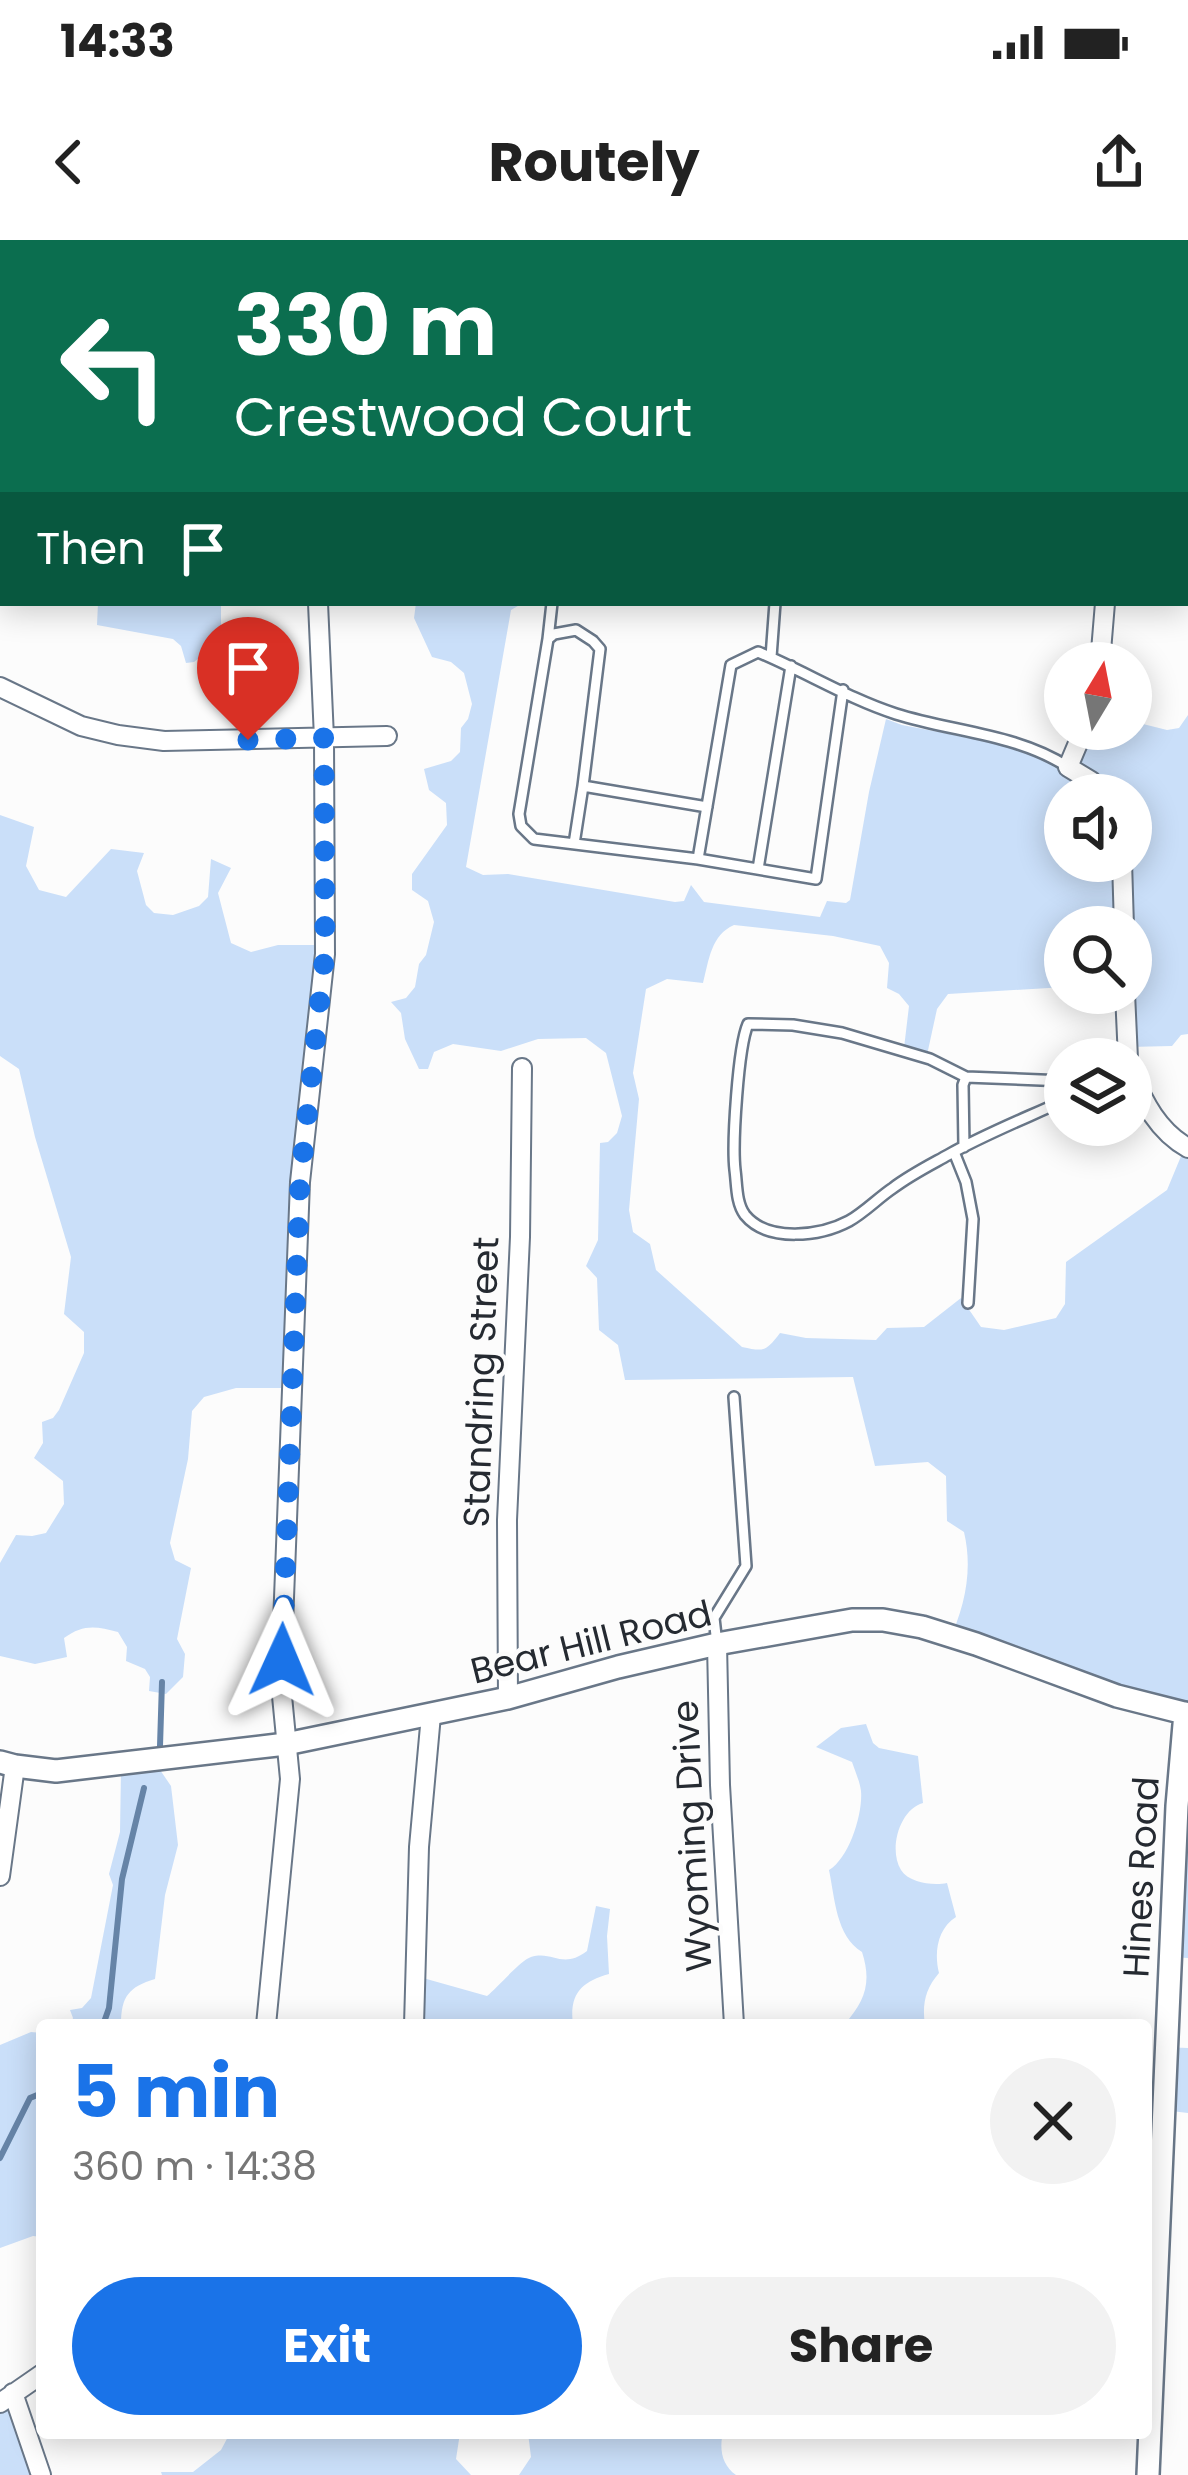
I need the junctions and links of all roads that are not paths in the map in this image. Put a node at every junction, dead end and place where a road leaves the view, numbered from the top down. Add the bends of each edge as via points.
1 (318, 606) edge
2 (552, 606) edge
3 (775, 606) edge
4 (1105, 606) edge
5 (548, 639) junction
6 (1102, 642) edge
7 (771, 657) junction
8 (791, 666) junction
9 (0, 687) edge
10 (844, 690) junction
11 (387, 736) dead end
12 (324, 738) junction
13 (1075, 750) edge
14 (1068, 767) junction
15 (1080, 774) edge
16 (583, 786) junction
17 (707, 807) junction
18 (574, 844) junction
19 (698, 859) junction
20 (758, 869) junction
21 (522, 1068) dead end
22 (966, 1077) junction
23 (1044, 1080) edge
24 (1044, 1110) edge
25 (1152, 1114) edge
26 (1188, 1148) edge
27 (959, 1149) junction
28 (968, 1303) dead end
29 (734, 1397) dead end
30 (717, 1644) junction
31 (508, 1698) junction
32 (1187, 1714) edge
33 (431, 1715) junction
34 (286, 1744) junction
35 (7, 1764) edge
36 (0, 1876) edge
37 (267, 2019) edge
38 (414, 2019) edge
39 (734, 2019) edge
40 (36, 2378) edge
41 (1152, 2383) edge
42 (7, 2398) edge
43 (1150, 2439) edge
44 (41, 2475) edge
45 (1148, 2475) edge

1 - 12 street
2 - 5 lane
3 - 7 lane
4 - 6 street
5 - 16 lane via 576,630 600,649
5 - 18 lane via 519,814 534,839
7 - 8 lane
7 - 17 lane via 758,652 731,665
8 - 10 lane
8 - 20 lane
9 - 12 street via 118,735
10 - 14 lane
10 - 20 lane via 816,879
11 - 12 street
12 - 34 street via 325,953 300,1182
13 - 14 street
14 - 15 street
16 - 17 lane
16 - 18 lane
17 - 19 lane
18 - 19 lane
19 - 20 lane
21 - 31 street, Standring Street
22 - 23 lane
22 - 27 lane
22 - 27 lane via 842,1033 762,1023 744,1032 734,1159 738,1198 764,1228 823,1232
24 - 27 lane
25 - 26 street
27 - 28 lane via 973,1219
29 - 30 lane via 746,1566 714,1618
30 - 31 street, Bear Hill Road
30 - 32 street, Bear Hill Road via 883,1620
30 - 39 street, Wyoming Drive
31 - 33 street, Bear Hill Road
32 - 41 street, Hines Road
33 - 34 street, Bear Hill Road
33 - 38 street
34 - 35 street, Bear Hill Road via 56,1771
34 - 37 street via 290,1779
35 - 36 street
40 - 42 street
42 - 44 street
43 - 45 street, Hines Road

